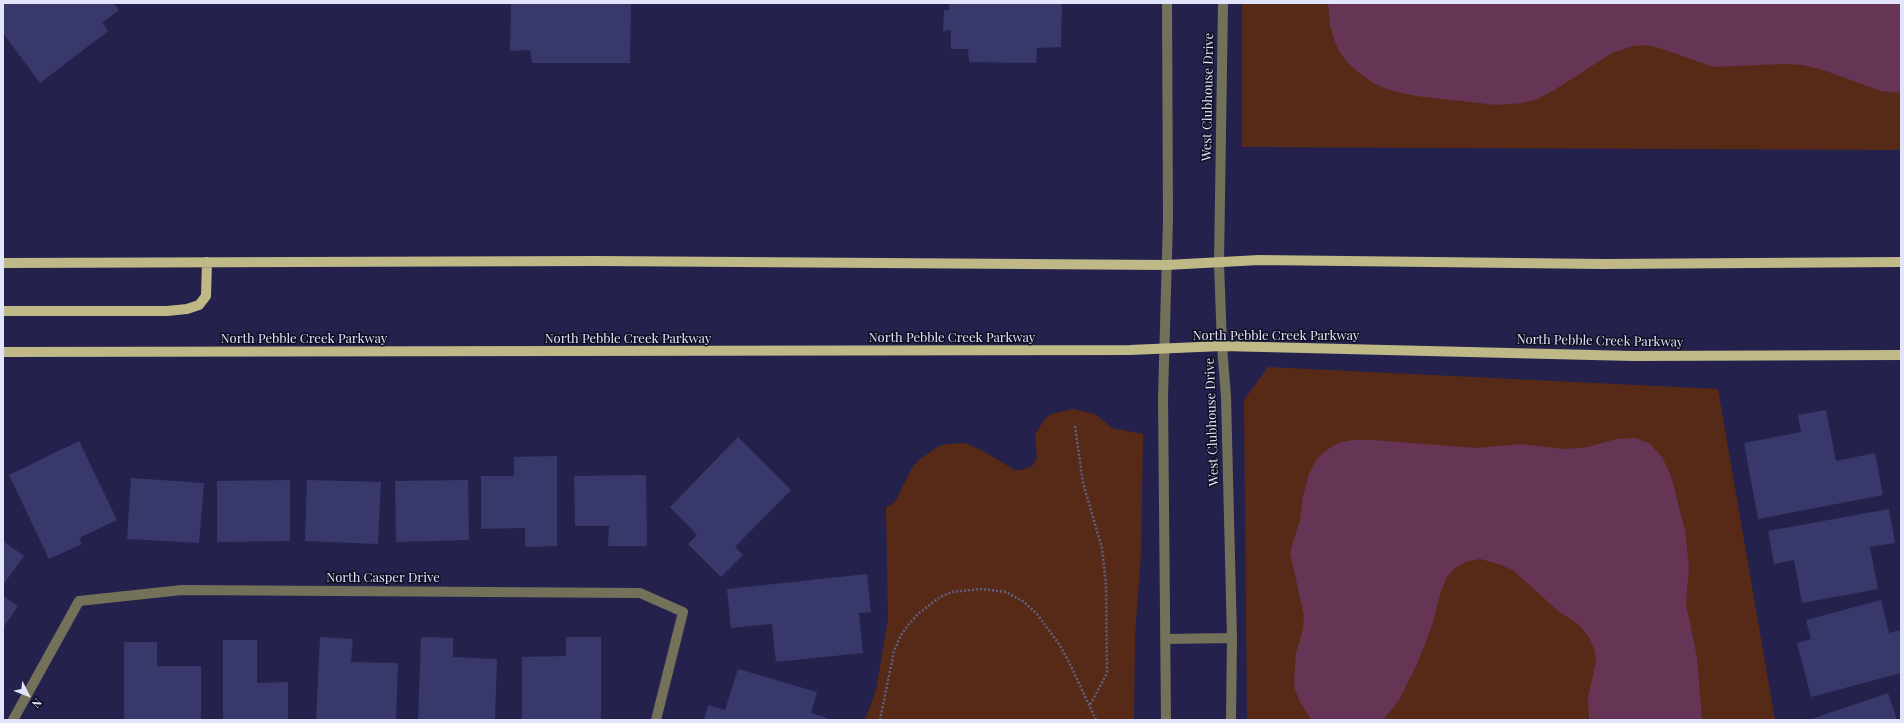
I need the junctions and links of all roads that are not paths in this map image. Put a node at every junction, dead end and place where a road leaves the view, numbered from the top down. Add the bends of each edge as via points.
1 (1167, 3) edge
2 (1222, 3) edge
3 (207, 262) junction
4 (1219, 262) junction
5 (1901, 262) edge
6 (3, 263) edge
7 (1167, 265) junction
8 (3, 310) edge
9 (1222, 346) junction
10 (1165, 349) junction
11 (3, 352) edge
12 (1901, 355) edge
13 (1232, 638) junction
14 (1165, 639) junction
15 (13, 720) edge
16 (656, 720) edge
17 (1166, 720) edge
18 (1231, 720) edge

1 - 7 street
2 - 4 street, West Clubhouse Drive
3 - 6 main road
3 - 7 main road via 597,261
3 - 8 main road via 206,296 199,305 187,309
4 - 5 main road
4 - 7 main road
4 - 9 street, West Clubhouse Drive
7 - 10 street
9 - 10 main road, North Pebble Creek Parkway
9 - 12 main road, North Pebble Creek Parkway via 1633,356
9 - 13 street, West Clubhouse Drive via 1226,397
10 - 11 main road, North Pebble Creek Parkway
10 - 14 street
13 - 14 street
13 - 18 street, West Clubhouse Drive
14 - 17 street
15 - 16 street, North Casper Drive via 79,601 182,590 640,593 683,612

